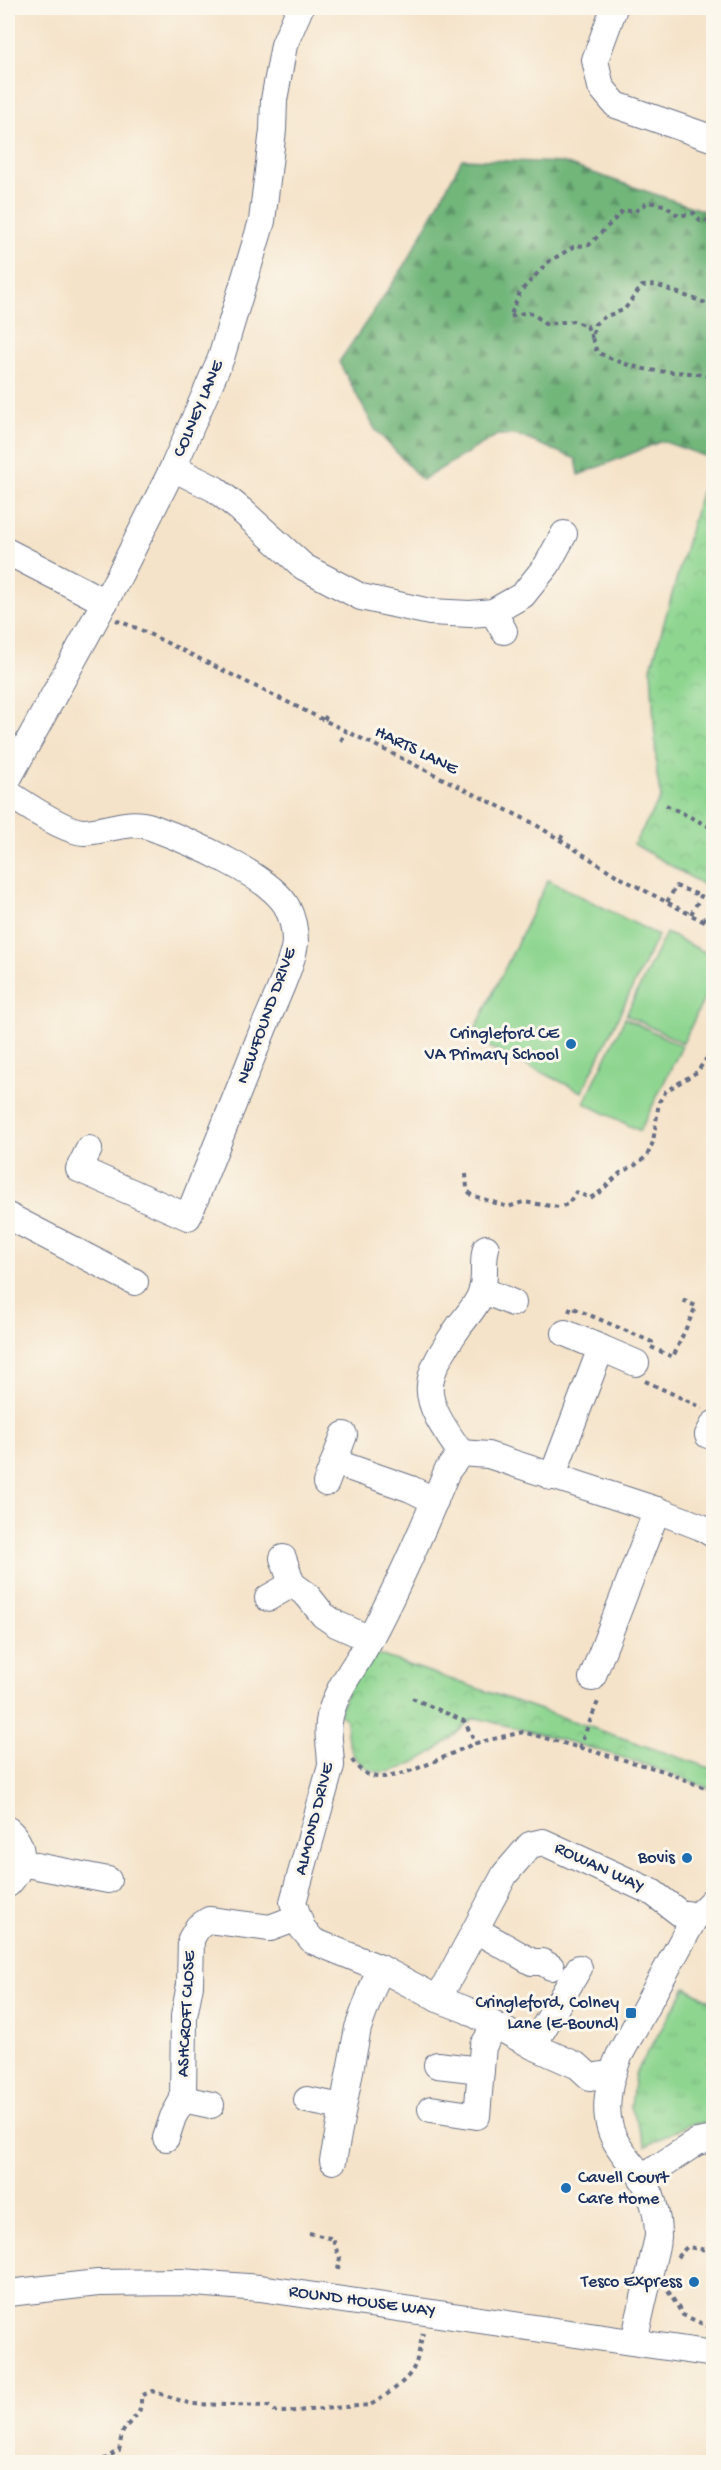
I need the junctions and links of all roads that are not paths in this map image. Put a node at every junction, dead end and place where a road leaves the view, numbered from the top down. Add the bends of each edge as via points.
1 (300, 8) edge
2 (614, 8) edge
3 (714, 139) edge
4 (173, 468) junction
5 (564, 534) dead end
6 (8, 552) edge
7 (102, 608) junction
8 (8, 779) edge
9 (8, 793) edge
10 (89, 1149) dead end
11 (8, 1216) edge
12 (486, 1248) dead end
13 (135, 1282) dead end
14 (482, 1290) junction
15 (513, 1303) dead end
16 (565, 1333) dead end
17 (601, 1348) junction
18 (640, 1372) road end
19 (344, 1435) dead end
20 (461, 1452) junction
21 (552, 1477) junction
22 (435, 1501) junction
23 (657, 1510) junction
24 (714, 1535) edge
25 (283, 1558) dead end
26 (292, 1584) junction
27 (268, 1599) dead end
28 (370, 1640) junction
29 (597, 1685) road end
30 (8, 1830) edge
31 (21, 1863) junction
32 (108, 1880) dead end
33 (8, 1884) edge
34 (714, 1899) edge
35 (297, 1918) junction
36 (694, 1919) junction
37 (476, 1930) junction
38 (551, 1967) dead end
39 (380, 1968) junction
40 (579, 1968) dead end
41 (438, 1999) junction
42 (495, 2026) junction
43 (533, 2046) junction
44 (437, 2065) dead end
45 (481, 2070) junction
46 (611, 2078) junction
47 (183, 2099) junction
48 (307, 2100) dead end
49 (211, 2105) dead end
50 (342, 2107) junction
51 (431, 2109) dead end
52 (166, 2138) dead end
53 (714, 2139) edge
54 (333, 2161) dead end
55 (642, 2178) junction
56 (8, 2293) edge
57 (634, 2341) junction
58 (714, 2354) edge

1 - 4 street, COLNEY LANE via 284,45 274,100 262,221 254,252 221,358
2 - 3 street via 595,60 601,87 616,105
4 - 5 street via 215,489 304,567 361,597 430,612 470,614 499,621 547,565
4 - 7 street, COLNEY LANE
6 - 7 street
7 - 8 street, COLNEY LANE
9 - 10 street, NEWFOUND DRIVE via 81,832 123,824 149,826 172,836 259,878 275,890 293,921 295,943 278,994 188,1217 79,1170
11 - 13 street
12 - 14 street
14 - 15 street
14 - 20 street via 445,1347 429,1385 434,1414
16 - 17 street
17 - 18 street
17 - 21 street
19 - 22 street via 330,1472 411,1489
20 - 21 street via 488,1455
20 - 22 street, ALMOND DRIVE
21 - 23 street
22 - 28 street, ALMOND DRIVE
23 - 24 street
23 - 29 street
25 - 26 street
26 - 27 street
26 - 28 street via 323,1615
28 - 35 street, ALMOND DRIVE via 342,1684 330,1715 331,1766 293,1902
30 - 31 street via 18,1841
31 - 32 street
31 - 33 street
34 - 36 street
35 - 39 street via 314,1941
35 - 47 street, ASHCROFT CLOSE via 270,1928 209,1920 198,1927 191,1939
36 - 37 street, ROWAN WAY via 687,1914 685,1917 652,1892 543,1842 530,1845 505,1874
36 - 46 street
37 - 38 street via 532,1962
37 - 41 street, ROWAN WAY
39 - 41 street
39 - 50 street via 358,2028
40 - 43 street
41 - 42 street
42 - 43 street
42 - 45 street via 483,2046
43 - 46 street via 578,2066 590,2077
44 - 45 street
45 - 51 street via 477,2116
46 - 55 street via 607,2097 610,2128
47 - 49 street, ASHCROFT CLOSE
47 - 52 street, ASHCROFT CLOSE
48 - 50 street
50 - 54 street
53 - 55 street via 697,2142
55 - 57 street via 658,2219 658,2237
56 - 57 street, ROUND HOUSE WAY via 98,2283 181,2282 260,2288
57 - 58 street, ROUND HOUSE WAY

